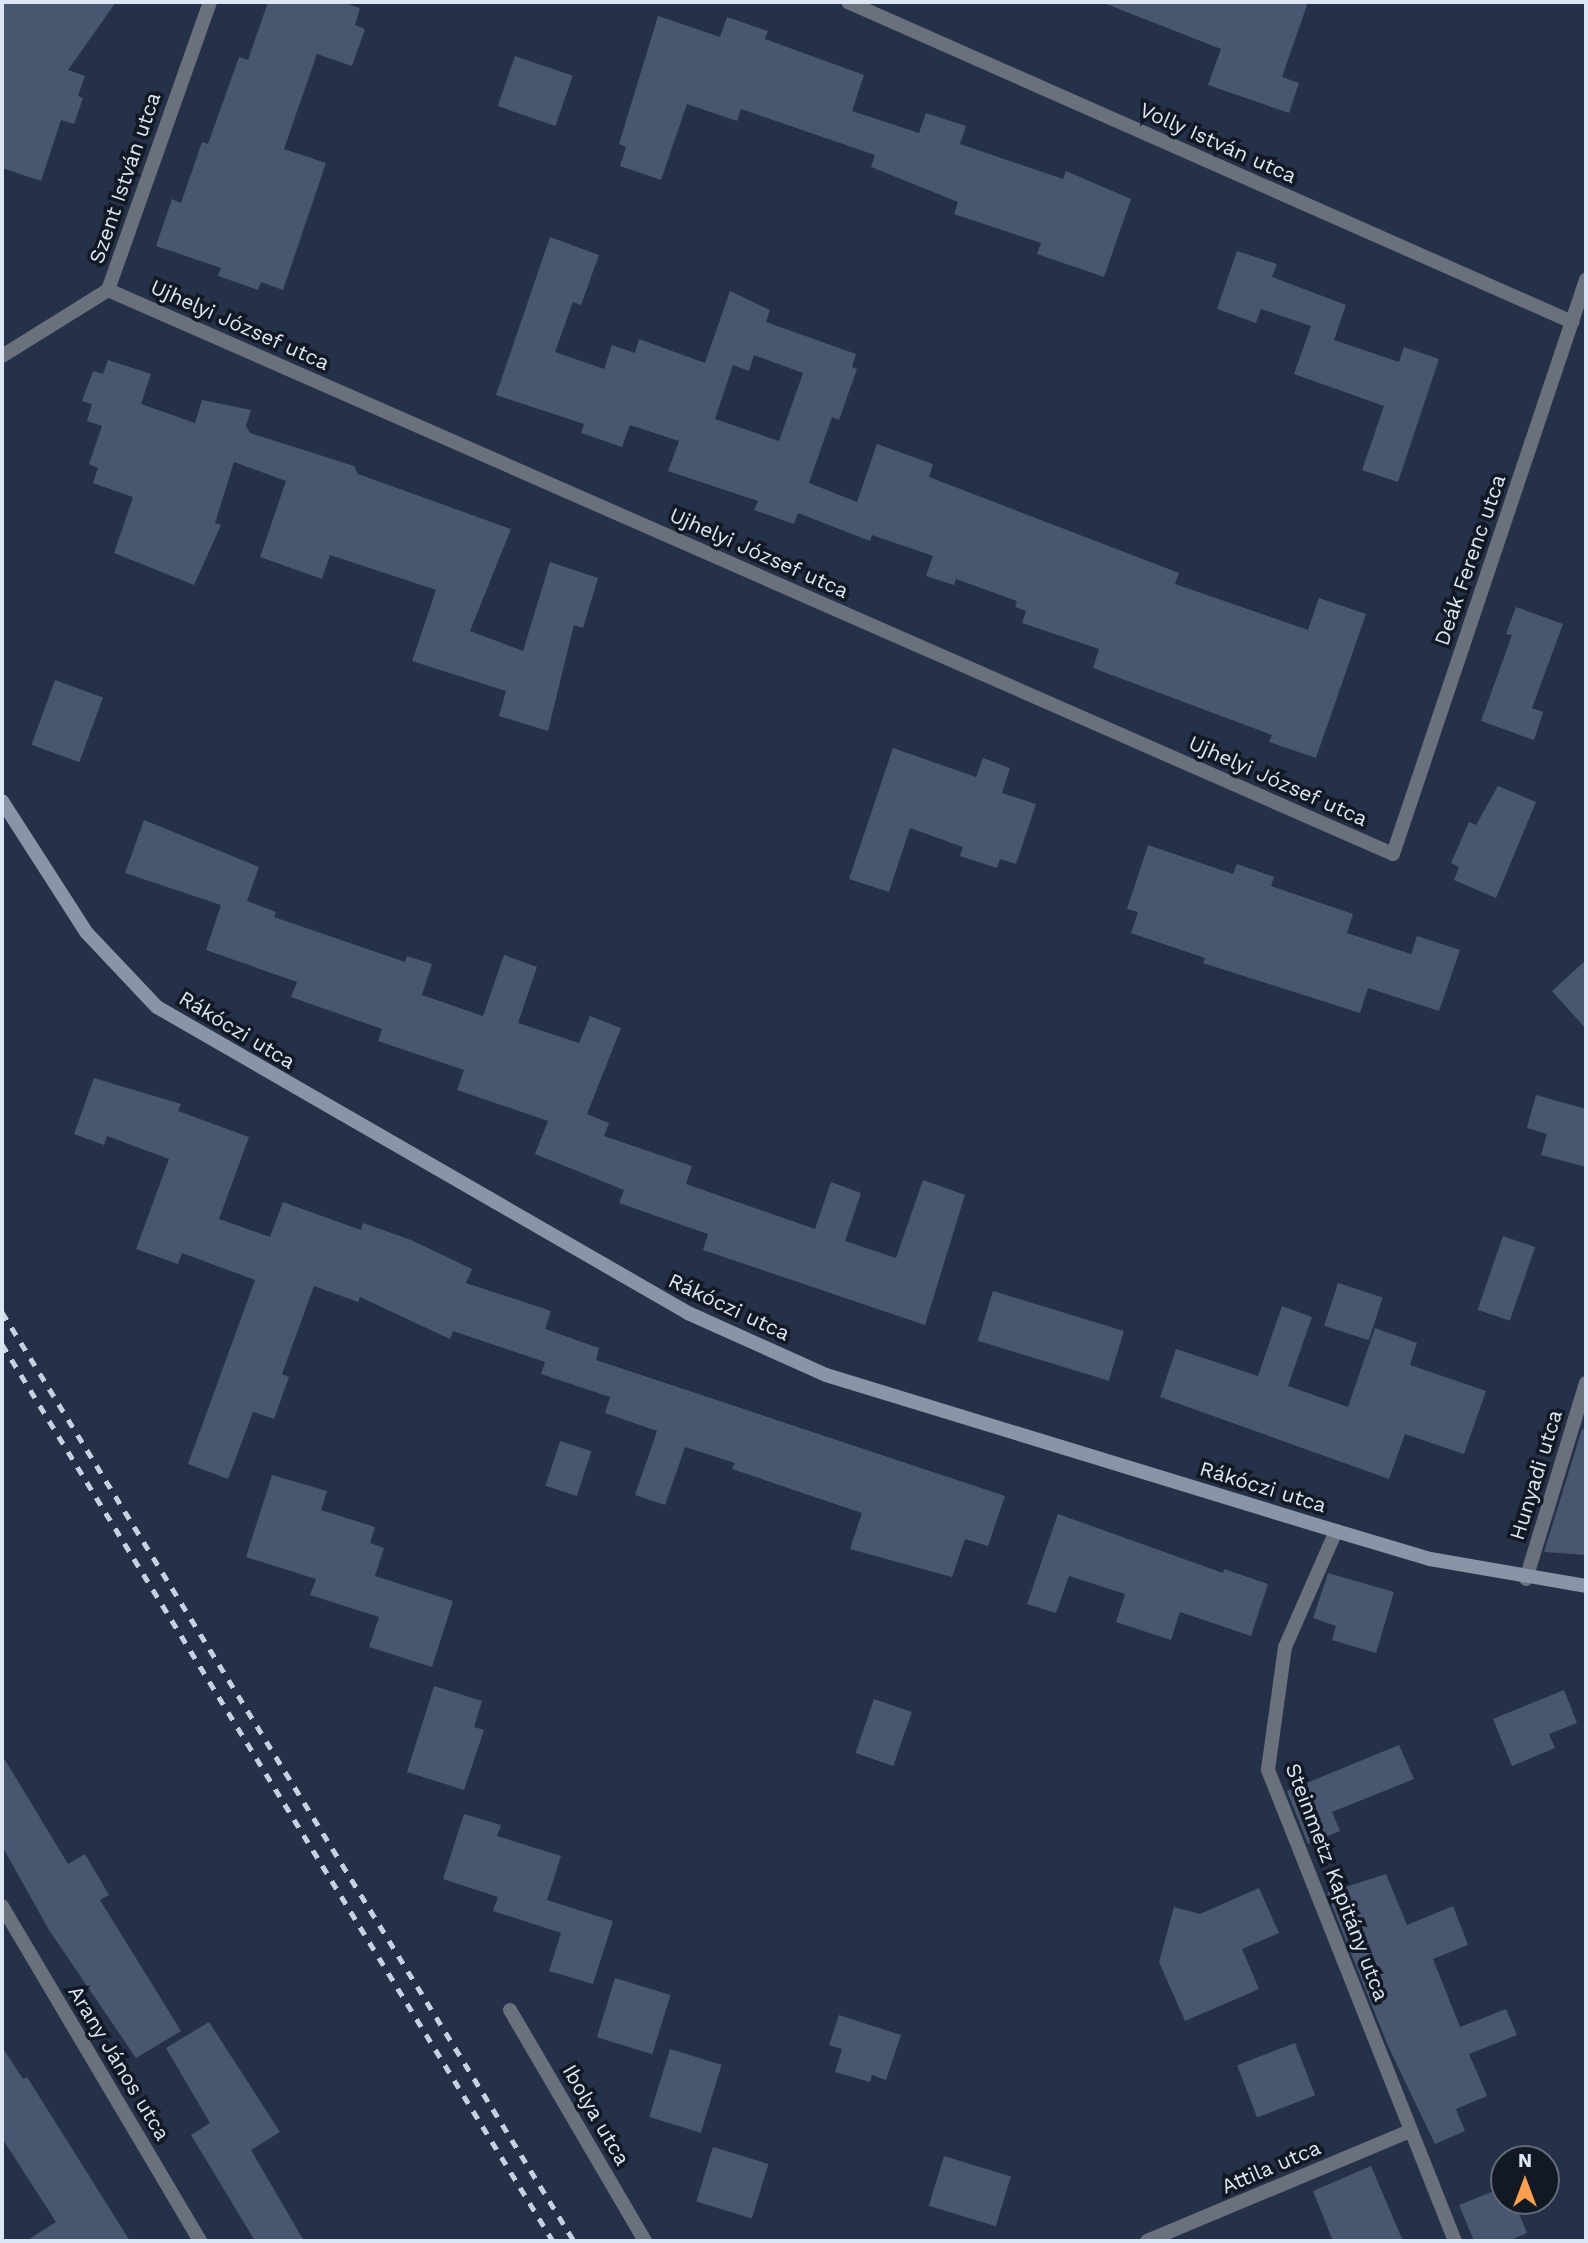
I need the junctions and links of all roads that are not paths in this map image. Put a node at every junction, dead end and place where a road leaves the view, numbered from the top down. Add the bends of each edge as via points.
1 (210, 2) edge
2 (848, 2) edge
3 (1586, 280) edge
4 (108, 290) junction
5 (1572, 322) junction
6 (2, 356) edge
7 (2, 801) edge
8 (1393, 854) joint
9 (1586, 1383) edge
10 (1336, 1531) junction
11 (1526, 1579) junction
12 (1586, 1586) edge
13 (2, 1906) edge
14 (510, 2010) dead end
15 (1410, 2131) junction
16 (200, 2241) edge
17 (645, 2241) edge
18 (1147, 2241) edge
19 (1455, 2241) edge

1 - 4 street, Szent István utca
2 - 5 street, Volly István utca
3 - 5 street, Deák Ferenc utca
4 - 6 street, Szent István utca
4 - 8 street, Ujhelyi József utca
5 - 8 street, Deák Ferenc utca
7 - 10 main road, Rákóczi utca via 86,932 157,1007 626,1281 826,1375
9 - 11 street, Hunyadi utca
10 - 11 main road, Rákóczi utca
10 - 15 street, Steinmetz Kapitány utca via 1285,1647 1268,1770
11 - 12 main road, Rákóczi utca
13 - 16 street, Arany János utca
14 - 17 street, Ibolya utca
15 - 18 street, Attila utca
15 - 19 street, Steinmetz Kapitány utca

